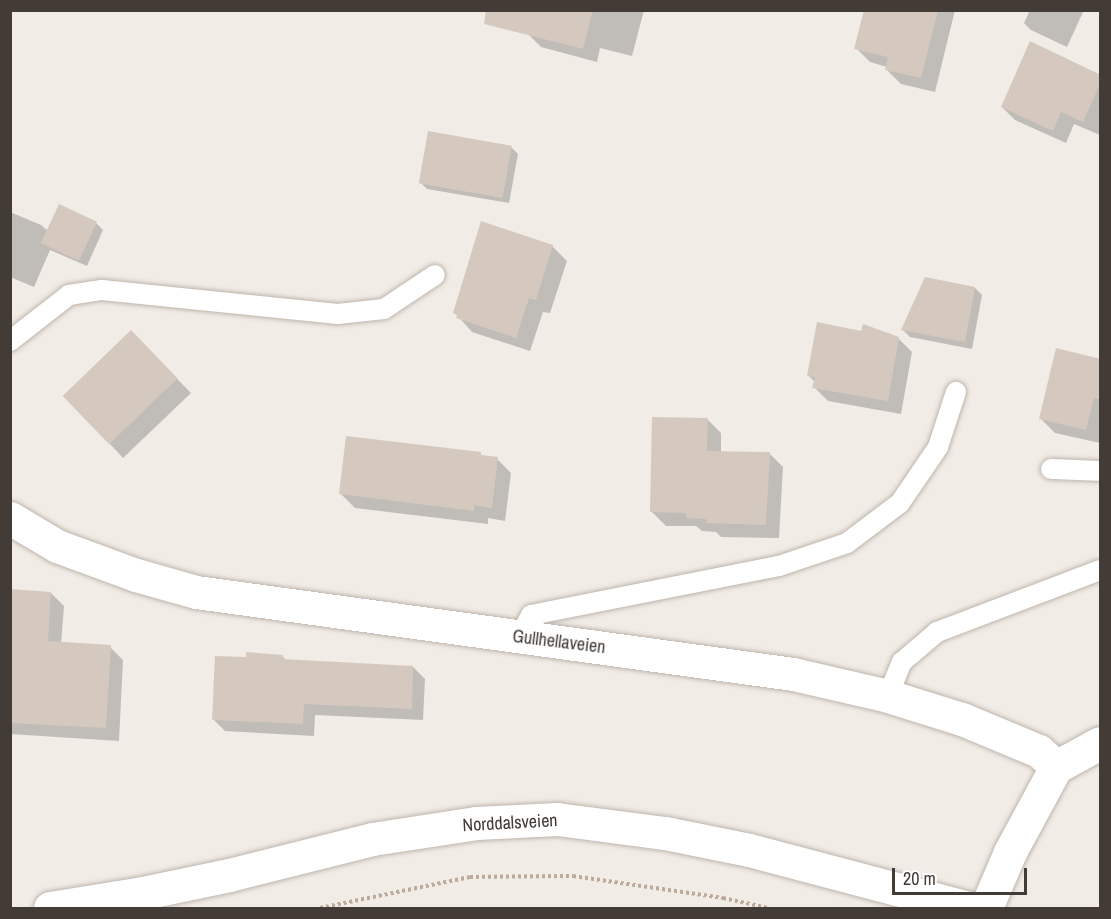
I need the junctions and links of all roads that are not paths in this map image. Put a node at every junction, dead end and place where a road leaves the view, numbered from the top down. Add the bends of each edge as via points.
1 (435, 275) dead end
2 (10, 341) edge
3 (956, 392) dead end
4 (1051, 469) dead end
5 (1101, 471) edge
6 (10, 518) edge
7 (1101, 570) edge
8 (519, 638) junction
9 (888, 696) junction
10 (1101, 743) edge
11 (1056, 767) junction
12 (50, 909) edge
13 (968, 909) edge
14 (986, 909) edge

1 - 2 lane via 384,309 338,314 102,290 69,295
3 - 8 lane via 938,447 900,503 847,543 779,566 531,615
4 - 5 lane
6 - 8 street, Gullhellaveien via 57,546 196,592
7 - 9 lane via 937,632 902,662
8 - 9 street, Gullhellaveien via 793,674
9 - 11 street, Gullhellaveien via 962,719 1039,751
10 - 11 street
11 - 14 street via 1010,852
12 - 13 street, Norddalsveien via 208,879 372,839 476,823 557,819 665,833 749,850

